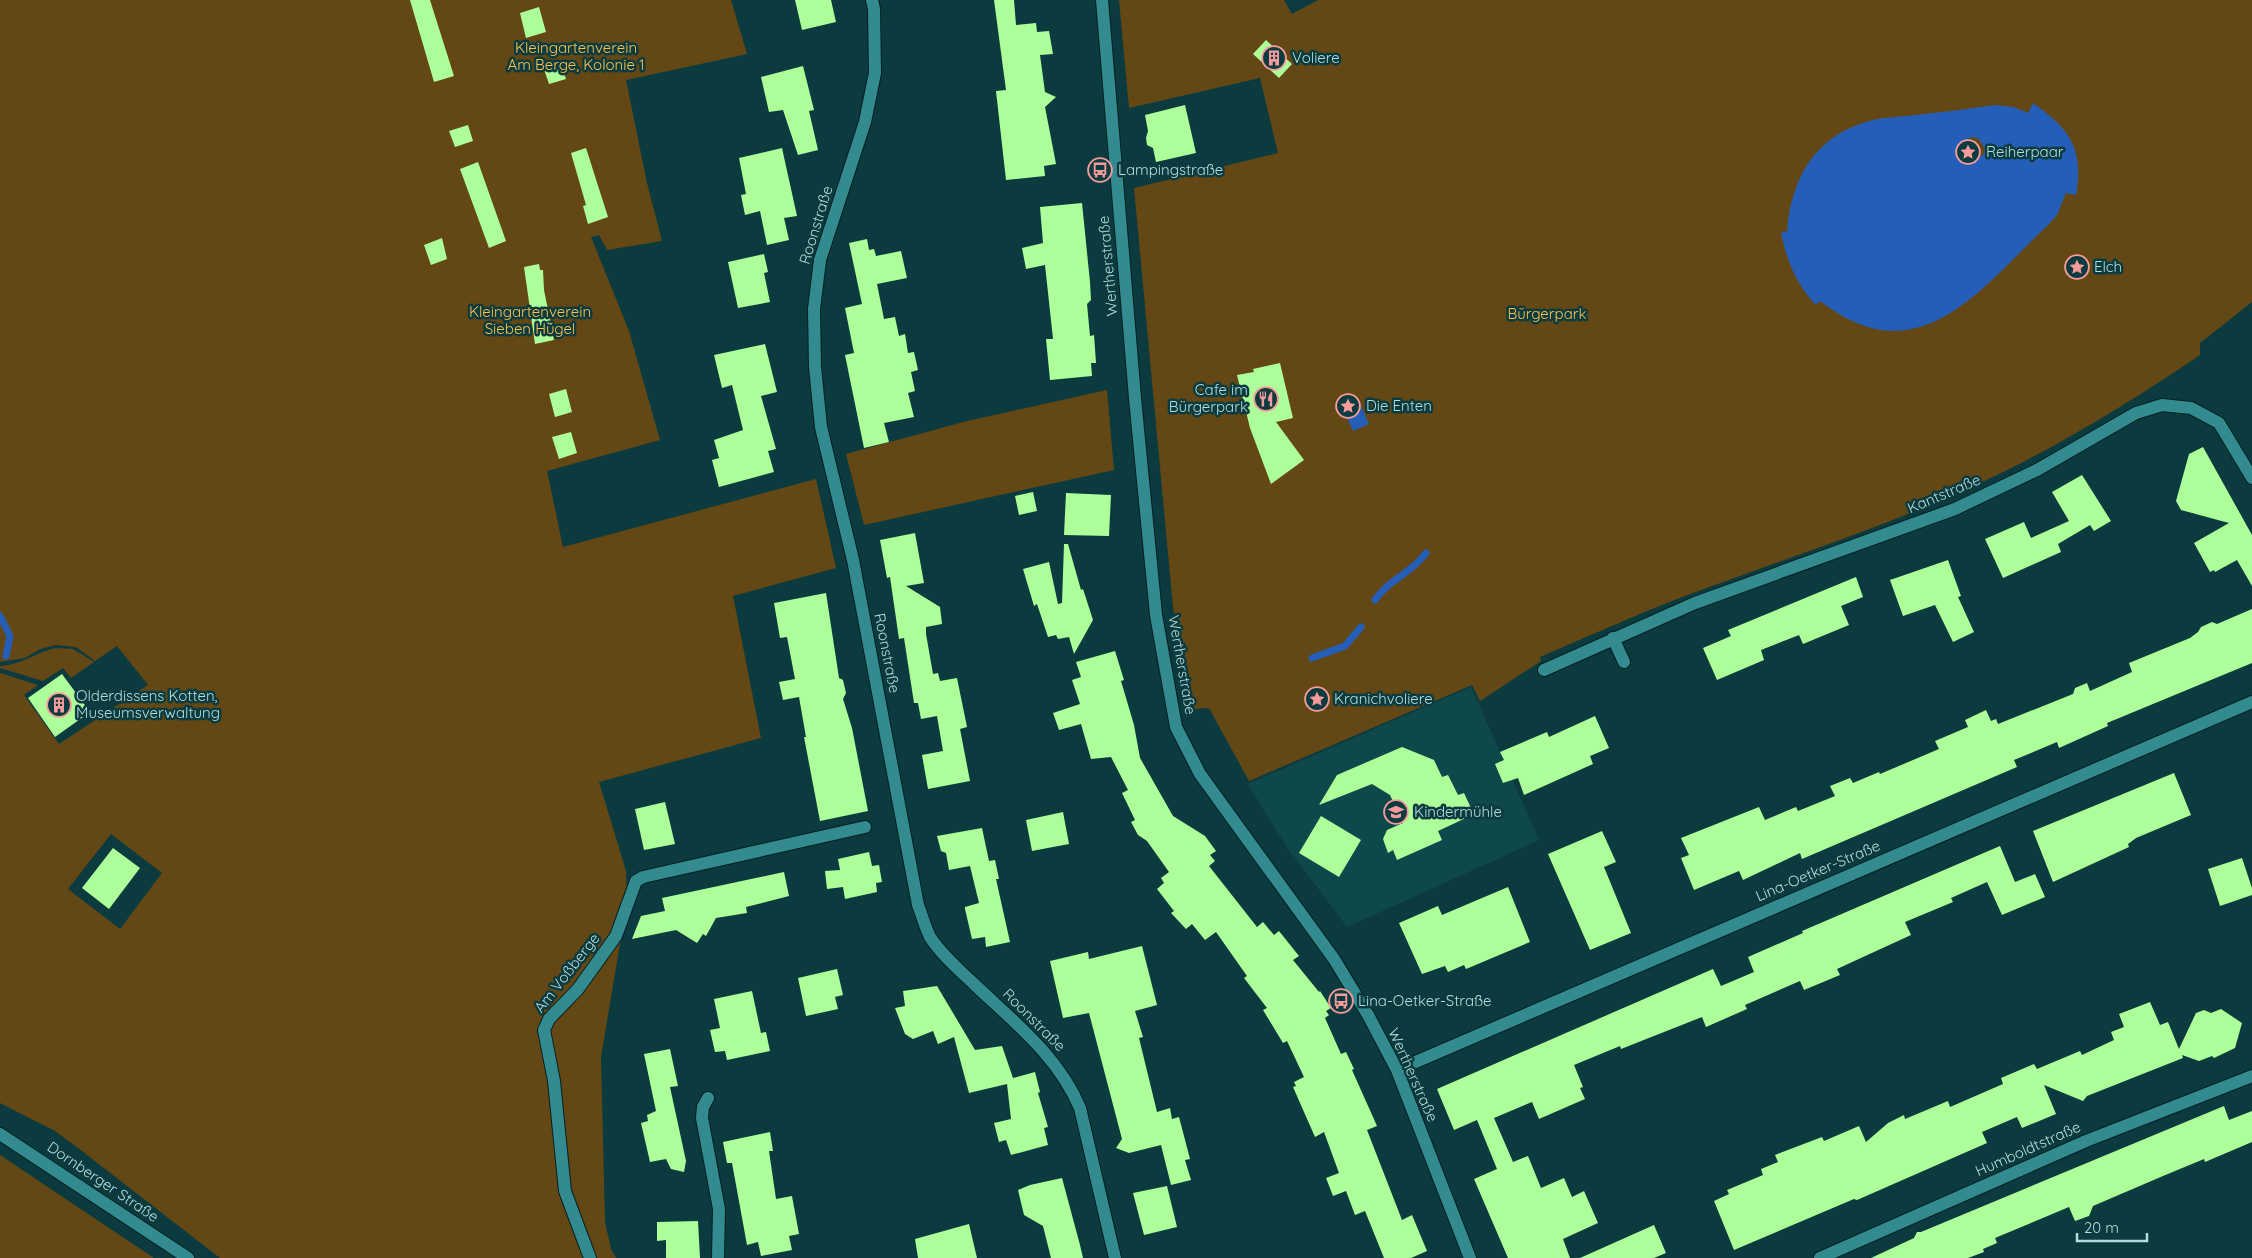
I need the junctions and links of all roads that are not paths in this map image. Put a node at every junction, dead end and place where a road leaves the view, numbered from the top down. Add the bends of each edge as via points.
1 (872, 0) edge
2 (1102, 0) edge
3 (2252, 478) edge
4 (1613, 638) junction
5 (1624, 662) dead end
6 (1544, 670) dead end
7 (2252, 702) edge
8 (865, 827) dead end
9 (1397, 1070) junction
10 (2252, 1076) edge
11 (708, 1098) dead end
12 (0, 1134) edge
13 (188, 1258) edge
14 (590, 1258) edge
15 (718, 1258) edge
16 (1115, 1258) edge
17 (1470, 1258) edge
18 (1820, 1258) edge

1 - 16 street, Roonstraße via 875,72 865,122 820,260 814,309 814,367 821,427 853,560 918,905 930,937 957,968 1040,1046 1073,1092 1080,1108
2 - 9 street, Wertherstraße via 1156,615 1176,726 1200,774 1334,959
3 - 4 street, Kantstraße via 2219,423 2191,408 2162,405 2136,413 2037,470 1955,509 1695,603
4 - 5 street
4 - 6 street, Kantstraße
7 - 9 street, Lina-Oetker-Straße
8 - 14 street, Am Voßberge via 636,881 616,936 578,989 549,1019 544,1030 554,1081 565,1191
9 - 17 street, Wertherstraße
10 - 18 street, Humboldtstraße via 2086,1141
11 - 15 street via 702,1118 719,1210
12 - 13 street, Dornberger Straße

